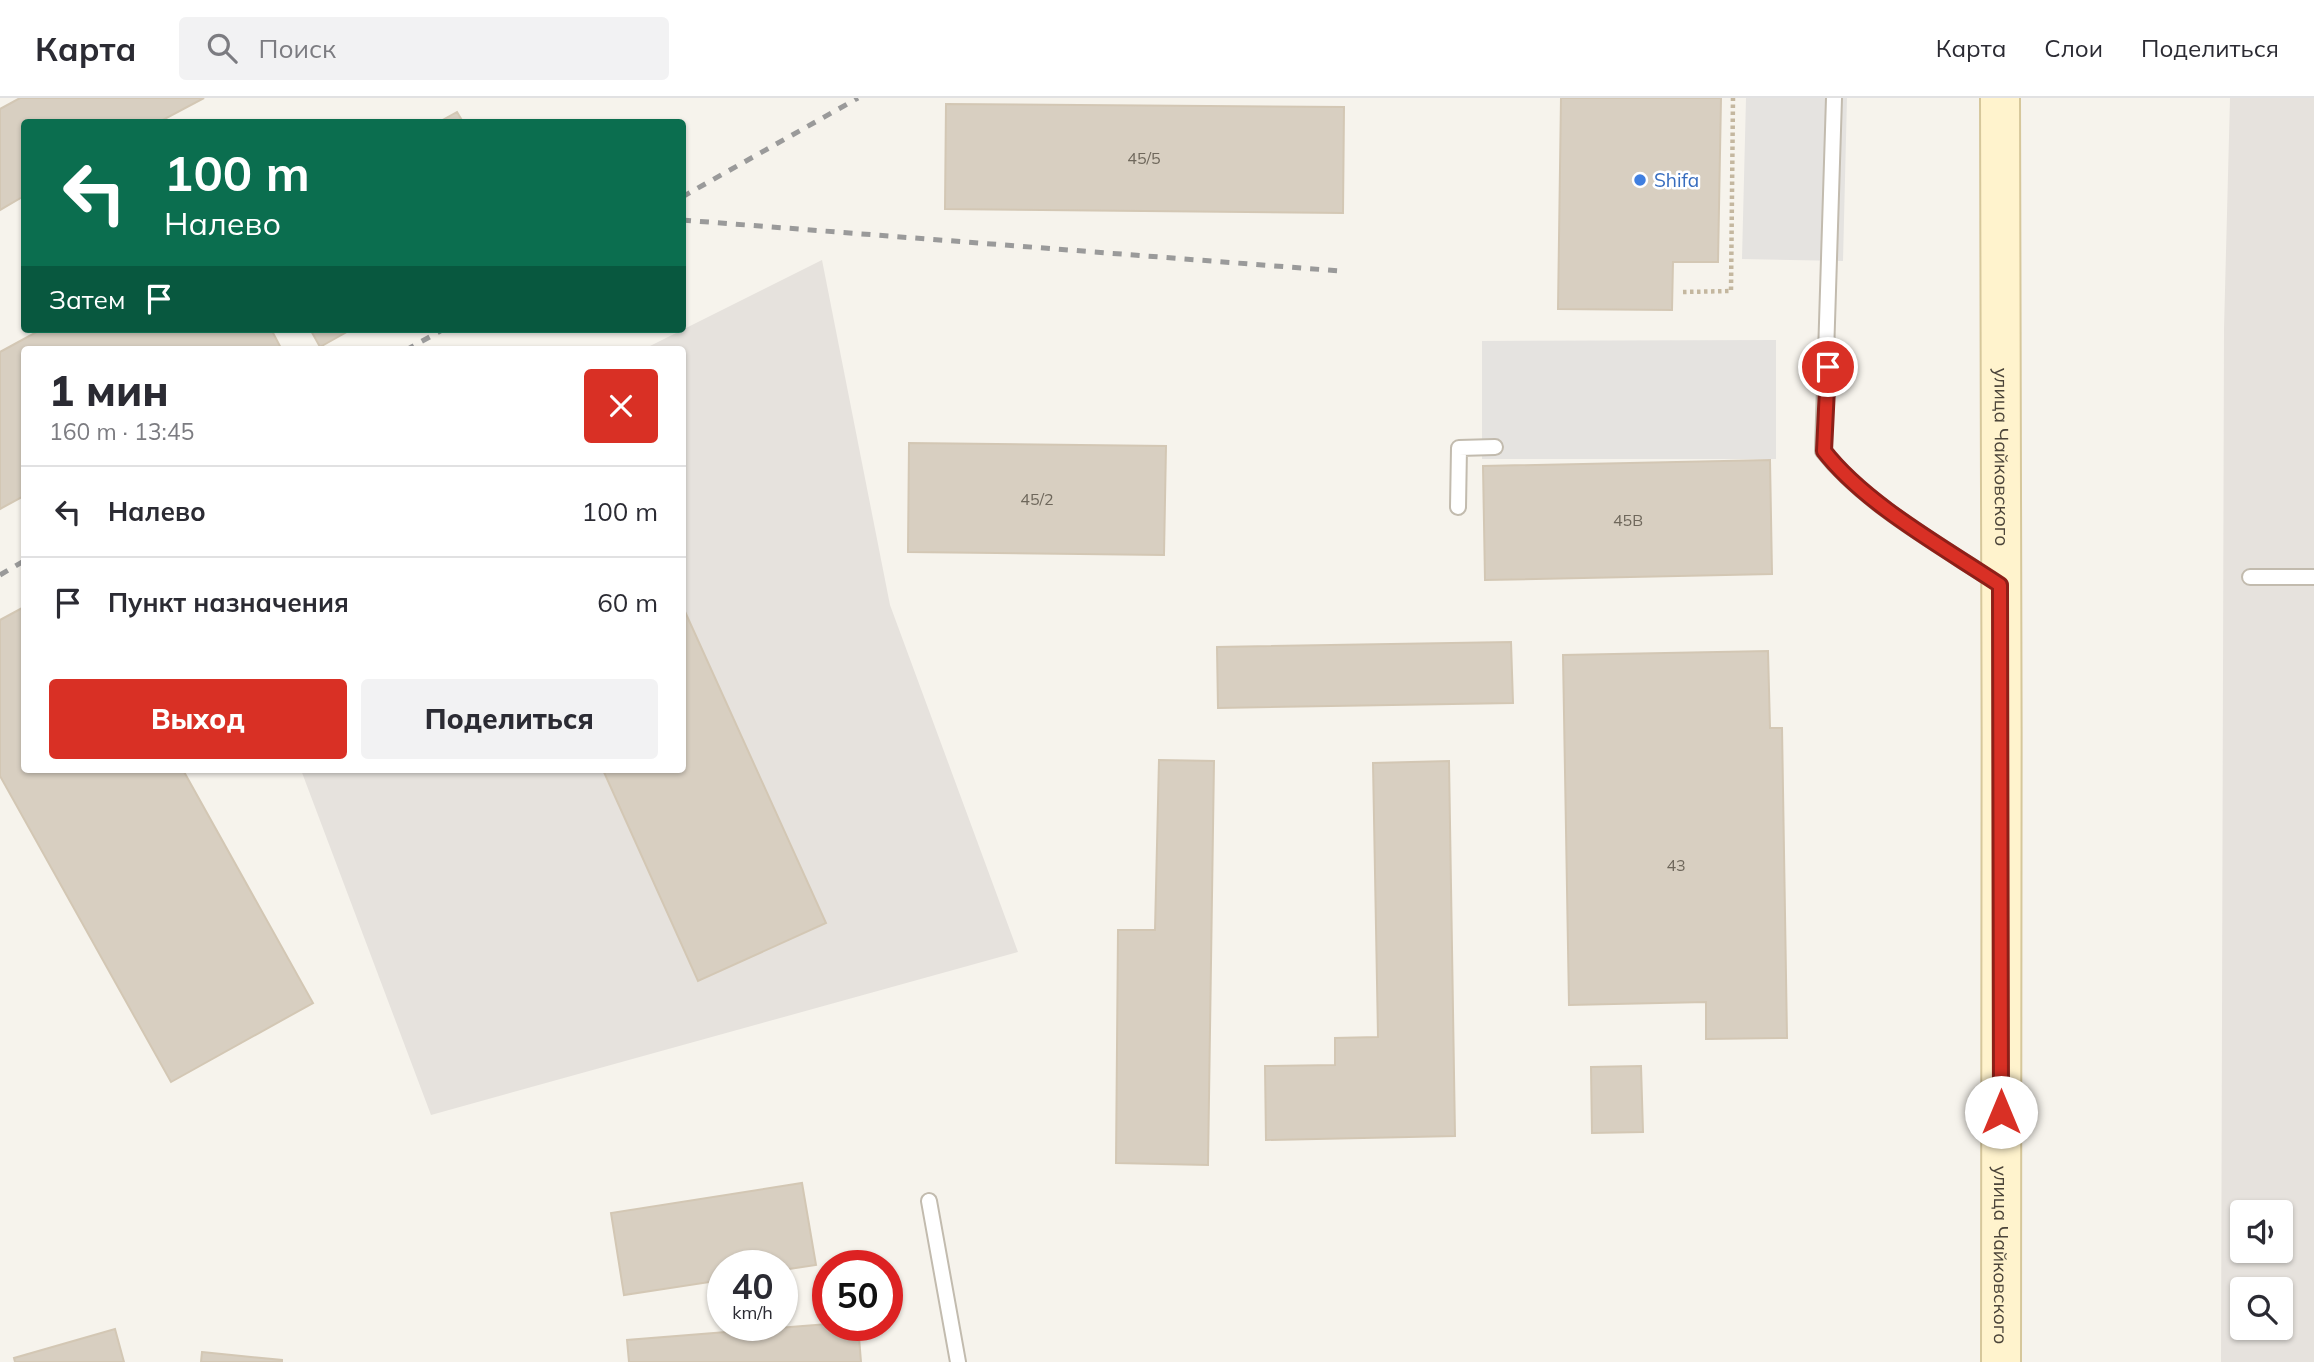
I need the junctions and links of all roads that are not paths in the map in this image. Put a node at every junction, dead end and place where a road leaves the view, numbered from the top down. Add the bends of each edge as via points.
1 (1833, 98) edge
2 (2000, 98) edge
3 (1495, 447) dead end
4 (1458, 507) dead end
5 (2250, 577) dead end
6 (2314, 577) edge
7 (2000, 585) junction
8 (929, 1201) dead end
9 (958, 1362) edge
10 (2001, 1362) edge

1 - 7 lane via 1824,451 1841,474 1884,507
2 - 7 main road, улица Чайковского
3 - 4 lane via 1459,448
5 - 6 lane
7 - 10 main road, улица Чайковского
8 - 9 lane

